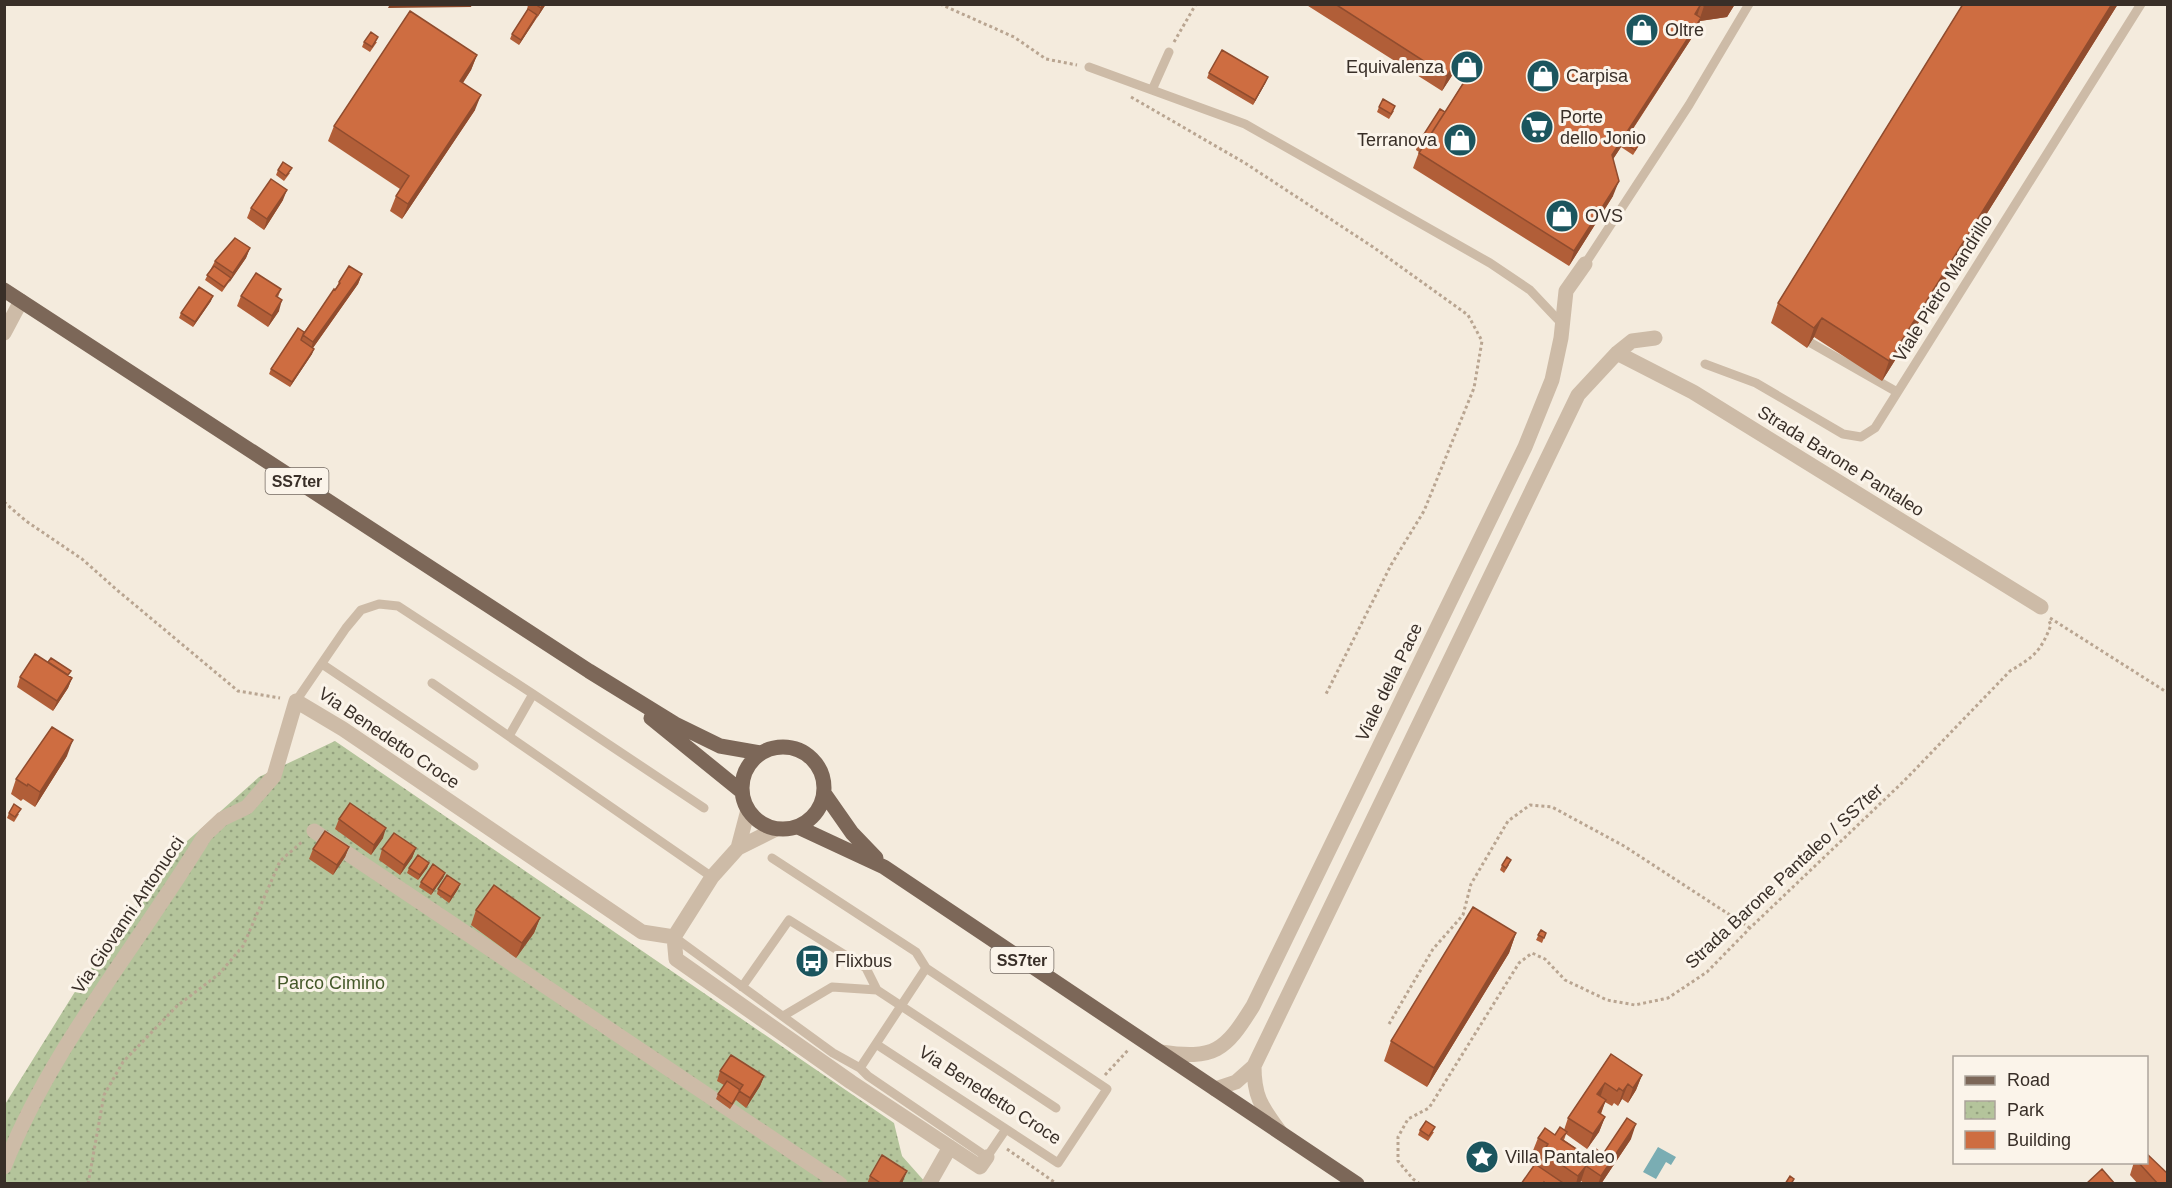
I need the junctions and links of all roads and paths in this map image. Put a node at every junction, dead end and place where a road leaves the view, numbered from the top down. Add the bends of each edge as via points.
1 (940, 4) edge
2 (1196, 4) edge
3 (1749, 4) edge
4 (2141, 4) edge
5 (1169, 52) joint
6 (1086, 69) joint
7 (1152, 90) junction
8 (1129, 97) dead end
9 (1585, 264) joint
10 (4, 290) edge
11 (21, 301) junction
12 (1563, 325) junction
13 (4, 333) edge
14 (1655, 338) dead end
15 (1811, 343) edge
16 (1617, 353) junction
17 (1705, 364) dead end
18 (1897, 392) junction
19 (4, 502) edge
20 (2043, 611) junction
21 (321, 664) junction
22 (589, 671) junction
23 (432, 683) dead end
24 (2168, 693) edge
25 (533, 694) junction
26 (1325, 696) dead end
27 (296, 700) junction
28 (508, 736) junction
29 (760, 753) junction
30 (474, 766) dead end
31 (741, 791) junction
32 (824, 792) junction
33 (704, 808) dead end
34 (748, 810) junction
35 (798, 826) junction
36 (776, 829) junction
37 (314, 831) joint
38 (738, 848) junction
39 (772, 858) dead end
40 (884, 867) junction
41 (712, 877) junction
42 (1750, 928) junction
43 (674, 938) junction
44 (926, 968) junction
45 (742, 987) junction
46 (877, 990) junction
47 (901, 1005) junction
48 (783, 1016) junction
49 (1389, 1024) dead end
50 (1140, 1038) junction
51 (876, 1044) junction
52 (1160, 1052) junction
53 (1254, 1066) junction
54 (860, 1068) junction
55 (1097, 1082) junction
56 (1215, 1089) junction
57 (1056, 1108) dead end
58 (1006, 1129) junction
59 (1280, 1132) junction
60 (997, 1142) junction
61 (950, 1147) junction
62 (987, 1157) junction
63 (4, 1167) edge
64 (88, 1184) edge
65 (840, 1184) edge
66 (929, 1184) edge
67 (1057, 1184) edge
68 (1357, 1184) edge
69 (1420, 1184) edge

1 - 6 path via 1014,37 1046,59
2 - 5 path
3 - 9 lane via 1689,105
4 - 18 lane, Viale Pietro Mandrillo
5 - 7 lane
6 - 7 lane
7 - 12 lane via 1245,124 1449,240 1530,290
8 - 26 path via 1245,163 1373,247 1468,315 1482,341 1474,388 1424,511 1391,565
9 - 12 street, Viale della Pace via 1566,291
10 - 11 main road, SS7ter
11 - 13 street
11 - 22 main road, SS7ter
12 - 52 street, Viale della Pace via 1552,380 1525,447 1253,1006 1224,1045 1208,1053 1186,1056
14 - 16 street via 1632,341
15 - 18 lane
16 - 20 street, Strada Barone Pantaleo via 1693,392
16 - 53 street via 1578,394
17 - 18 lane, Viale Pietro Mandrillo via 1756,383 1843,434 1861,437 1875,428
19 - 27 path, Via Benedetto Croce via 26,522 82,559 238,691
20 - 24 path
20 - 42 path, Strada Barone Pantaleo / SS7ter via 2052,625 2044,645 2029,660 2010,670 1904,781
21 - 25 lane via 362,610 379,604 398,606
21 - 27 lane
21 - 30 lane
22 - 29 main road via 675,724 720,746
22 - 31 main road
23 - 28 lane
25 - 28 lane
25 - 33 lane
27 - 43 street, Via Benedetto Croce via 642,932
27 - 63 street, Via Giovanni Antonucci via 274,776 247,807 222,819 205,835 63,1049
28 - 41 lane
29 - 31 main road via 746,770
29 - 32 main road via 785,747 810,757 823,779
31 - 34 main road
32 - 35 main road via 816,813
32 - 40 main road via 852,833
34 - 36 main road via 755,819
34 - 38 street
35 - 36 main road
35 - 40 main road
36 - 38 street
37 - 64 path via 280,861 243,946 219,974 177,1006 123,1062 104,1095
37 - 65 street
38 - 41 street
39 - 44 lane via 916,952
40 - 50 main road, SS7ter
41 - 43 street
42 - 49 path via 1614,841 1552,807 1530,805 1508,821 1471,884 1463,915 1433,949
42 - 69 path, Strada Barone Pantaleo / SS7ter via 1707,972 1668,998 1635,1005 1607,1000 1565,980 1545,959 1532,953 1519,963 1429,1108 1408,1119 1398,1137 1398,1161
43 - 45 lane
43 - 61 street via 676,959
44 - 47 lane
44 - 55 lane
45 - 46 lane via 789,920 866,968
45 - 48 lane
46 - 47 lane
46 - 48 lane via 832,987
47 - 51 lane
47 - 57 lane
48 - 54 lane
50 - 52 main road, SS7ter
50 - 55 path
51 - 54 lane
51 - 58 lane, Via Benedetto Croce
52 - 56 main road, SS7ter
53 - 56 street via 1236,1082
53 - 59 street via 1254,1086
54 - 62 lane
55 - 58 lane, Via Benedetto Croce via 1107,1089 1058,1163
56 - 59 main road, SS7ter
58 - 60 lane
59 - 68 main road, SS7ter
60 - 62 lane
60 - 67 path
61 - 62 street via 980,1167
61 - 66 street

